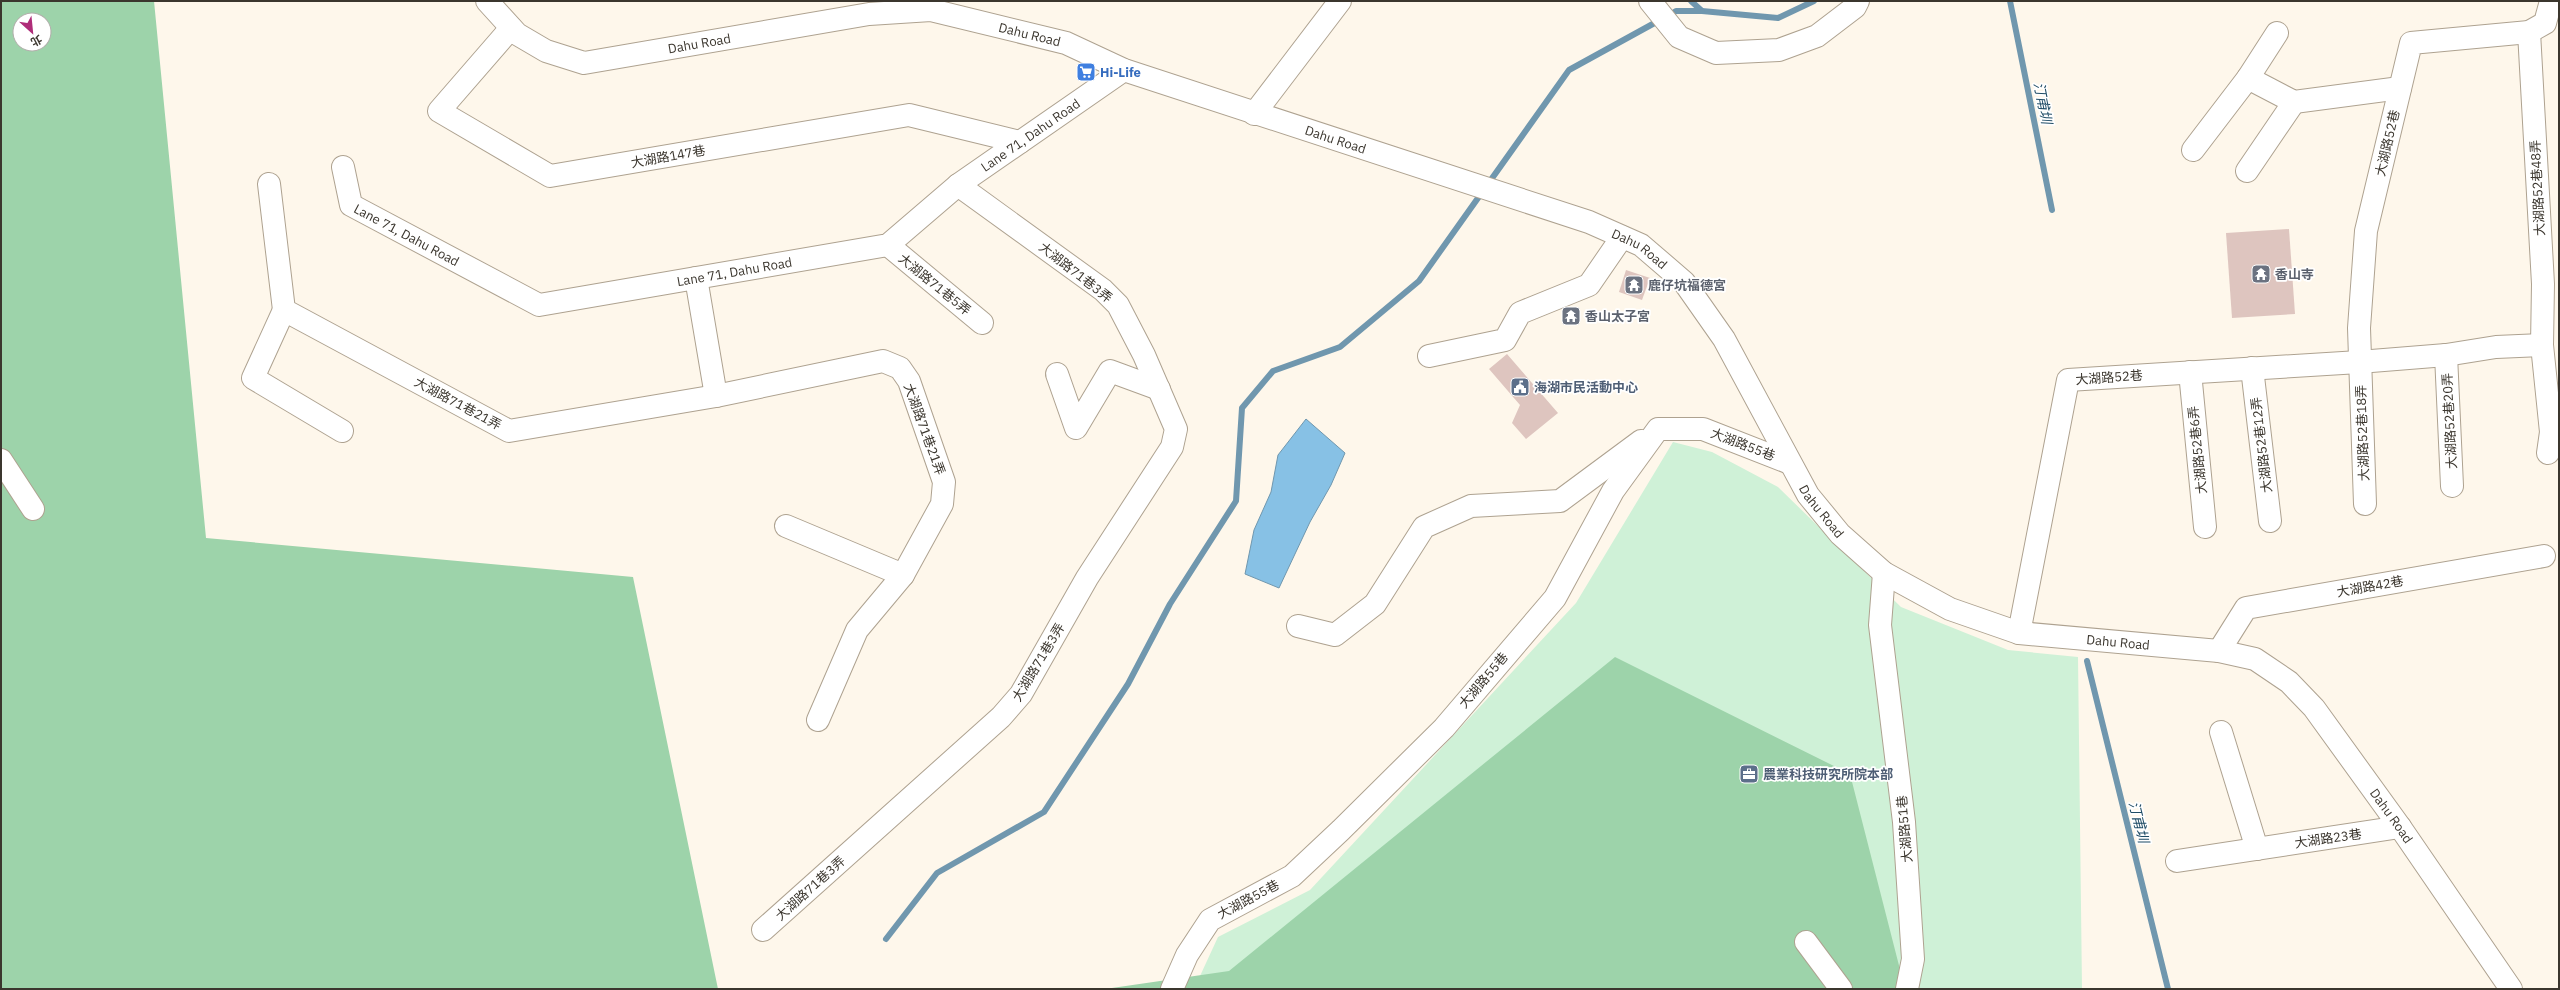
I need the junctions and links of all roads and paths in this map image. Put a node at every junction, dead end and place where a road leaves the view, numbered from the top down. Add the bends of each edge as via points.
1 (487, 1) edge
2 (1340, 1) edge
3 (1858, 1) edge
4 (2551, 1) edge
5 (1655, 3) edge
6 (511, 28) junction
7 (2529, 32) junction
8 (2277, 33) dead end
9 (1124, 70) junction
10 (2248, 78) junction
11 (2400, 88) junction
12 (2294, 102) junction
13 (1254, 114) junction
14 (1020, 142) junction
15 (2193, 150) dead end
16 (343, 167) dead end
17 (2247, 171) dead end
18 (269, 184) dead end
19 (958, 185) junction
20 (1622, 237) junction
21 (888, 244) junction
22 (696, 278) junction
23 (284, 310) junction
24 (982, 323) dead end
25 (2542, 345) junction
26 (2446, 355) junction
27 (1429, 356) dead end
28 (2359, 362) junction
29 (2252, 368) junction
30 (2190, 372) junction
31 (1057, 374) dead end
32 (1159, 389) junction
33 (716, 396) junction
34 (1658, 429) junction
35 (342, 431) dead end
36 (2548, 453) dead end
37 (1, 460) edge
38 (1790, 463) junction
39 (2452, 486) dead end
40 (2365, 504) dead end
41 (33, 509) dead end
42 (2270, 521) dead end
43 (786, 526) dead end
44 (2205, 527) dead end
45 (2544, 556) dead end
46 (1884, 573) junction
47 (903, 575) junction
48 (1298, 626) dead end
49 (2019, 633) junction
50 (2218, 651) junction
51 (818, 720) dead end
52 (2221, 732) dead end
53 (2400, 828) junction
54 (2257, 849) junction
55 (2177, 861) dead end
56 (763, 930) dead end
57 (1806, 942) dead end
58 (1172, 989) edge
59 (1841, 989) edge
60 (1907, 989) edge
61 (2511, 989) edge

1 - 6 street, Dahu Road
2 - 13 street
3 - 5 street via 1855,7 1817,36 1805,41 1779,50 1716,53 1678,37
4 - 7 street via 2545,23
6 - 9 street, Dahu Road via 516,34 546,51 584,62 869,14 930,10 1066,42
6 - 14 street, 大湖路147巷 via 439,111 550,176 909,115
7 - 11 street, 大湖路52巷 via 2411,43
7 - 25 street, 大湖路52巷48弄 via 2543,284
8 - 10 street
9 - 13 street, Dahu Road
9 - 14 street, Lane 71, Dahu Road
10 - 12 street
10 - 15 street
11 - 12 street
11 - 28 street, 大湖路52巷 via 2366,231
12 - 17 street
13 - 20 street, Dahu Road via 1589,222
14 - 19 street, Lane 71, Dahu Road
16 - 22 street, Lane 71, Dahu Road via 351,205 539,306
18 - 23 street
19 - 21 street, Lane 71, Dahu Road
19 - 32 street, 大湖路71巷3弄 via 1104,290 1118,305
20 - 27 street via 1589,285 1520,313 1506,340
20 - 38 street, Dahu Road via 1641,245 1684,282 1724,339
21 - 22 street, Lane 71, Dahu Road
21 - 24 street, 大湖路71巷5弄
22 - 33 street
23 - 33 street, 大湖路71巷21弄 via 509,431
23 - 35 street via 253,378
25 - 26 street, 大湖路52巷 via 2496,346
25 - 36 street, 大湖路52巷48弄 via 2551,432
26 - 28 street, 大湖路52巷
26 - 39 street, 大湖路52巷20弄
28 - 29 street, 大湖路52巷
28 - 40 street, 大湖路52巷18弄
29 - 30 street, 大湖路52巷
29 - 42 street, 大湖路52巷12弄
30 - 44 street, 大湖路52巷6弄
30 - 49 street, 大湖路52巷 via 2068,380
31 - 32 street via 1076,428 1110,371
32 - 56 street, 大湖路71巷3弄 via 1176,430 1172,447 1087,578 1021,694 1001,717
33 - 47 street, 大湖路71巷21弄 via 883,361 900,368 909,381 944,482 942,504
34 - 38 street, 大湖路55巷 via 1703,429
34 - 48 street via 1560,501 1471,506 1424,527 1375,604 1335,634
34 - 58 street, 大湖路55巷 via 1613,491 1555,598 1444,728 1292,876 1210,920 1187,955
37 - 41 street
38 - 46 street, Dahu Road via 1808,495 1840,534
43 - 47 street
45 - 50 street, 大湖路42巷 via 2246,608
46 - 49 street, Dahu Road via 1950,610
46 - 60 street, 大湖路51巷 via 1880,625 1904,822 1913,959
47 - 51 street, 大湖路71巷21弄 via 857,630
49 - 50 street, Dahu Road
50 - 53 street, Dahu Road via 2255,659 2289,682 2314,708
52 - 54 street
53 - 54 street, 大湖路23巷
53 - 61 street, Dahu Road
54 - 55 street, 大湖路23巷
57 - 59 street

